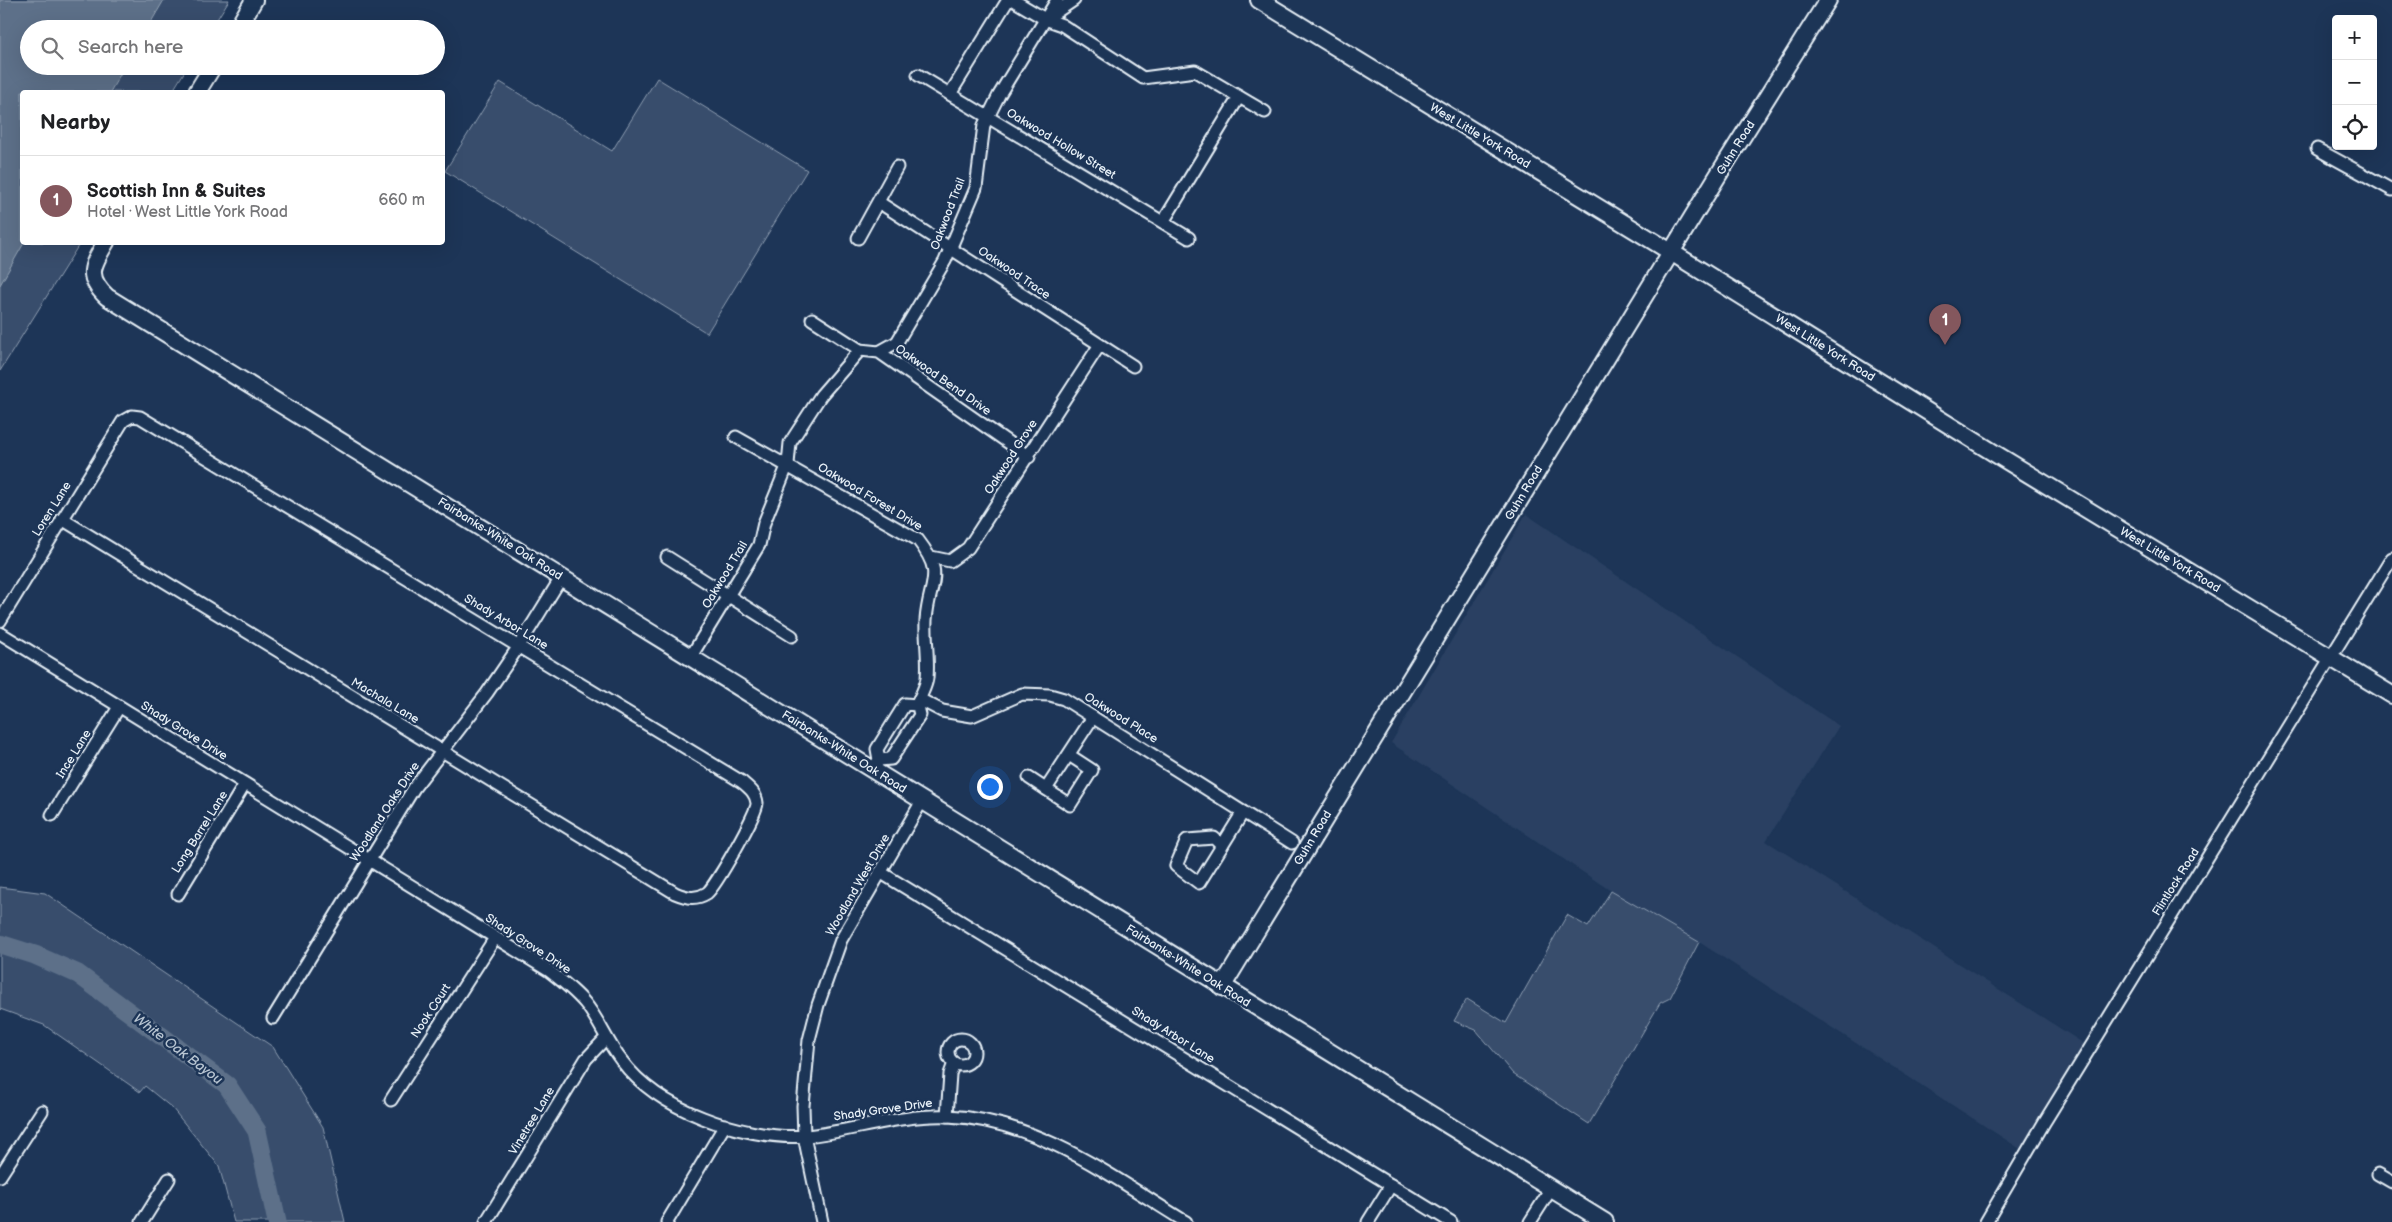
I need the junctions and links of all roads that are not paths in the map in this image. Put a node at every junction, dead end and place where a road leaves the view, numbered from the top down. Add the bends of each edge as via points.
1 (254, 0) edge
2 (1008, 0) edge
3 (1012, 0) edge
4 (1057, 0) edge
5 (1074, 0) edge
6 (1258, 0) edge
7 (1828, 0) edge
8 (1045, 19) junction
9 (242, 20) edge
10 (208, 75) edge
11 (918, 75) dead end
12 (198, 90) edge
13 (950, 94) junction
14 (1239, 97) junction
15 (1265, 112) dead end
16 (988, 116) junction
17 (2317, 149) dead end
18 (897, 167) dead end
19 (2392, 190) edge
20 (880, 203) junction
21 (1163, 222) junction
22 (858, 238) dead end
23 (1189, 238) dead end
24 (104, 245) edge
25 (951, 248) junction
26 (1671, 252) junction
27 (812, 319) dead end
28 (1099, 346) junction
29 (860, 350) junction
30 (878, 352) junction
31 (1133, 366) dead end
32 (132, 416) joint
33 (736, 437) dead end
34 (1029, 457) junction
35 (788, 464) junction
36 (62, 519) junction
37 (666, 557) dead end
38 (931, 557) junction
39 (2392, 558) edge
40 (561, 578) junction
41 (729, 596) junction
42 (0, 620) edge
43 (0, 634) edge
44 (792, 636) dead end
45 (520, 646) junction
46 (2331, 657) junction
47 (690, 658) junction
48 (2392, 695) edge
49 (918, 702) junction
50 (119, 707) junction
51 (1093, 717) junction
52 (442, 752) junction
53 (1069, 755) junction
54 (876, 765) junction
55 (1029, 778) dead end
56 (245, 784) junction
57 (1046, 789) junction
58 (922, 801) junction
59 (1244, 812) junction
60 (52, 815) dead end
61 (1292, 843) dead end
62 (1222, 846) dead end
63 (370, 861) junction
64 (880, 872) junction
65 (178, 894) dead end
66 (697, 898) joint
67 (495, 938) junction
68 (1222, 987) junction
69 (273, 1018) dead end
70 (606, 1038) junction
71 (954, 1063) dead end
72 (390, 1100) dead end
73 (42, 1111) dead end
74 (946, 1116) junction
75 (725, 1125) junction
76 (804, 1136) junction
77 (2378, 1174) dead end
78 (0, 1176) edge
79 (169, 1179) dead end
80 (2392, 1182) edge
81 (1391, 1185) junction
82 (1551, 1188) junction
83 (142, 1222) edge
84 (486, 1222) edge
85 (667, 1222) edge
86 (822, 1222) edge
87 (1186, 1222) edge
88 (1368, 1222) edge
89 (1451, 1222) edge
90 (1530, 1222) edge
91 (1605, 1222) edge
92 (1986, 1222) edge

1 - 9 street
2 - 13 street
3 - 8 street
4 - 8 street, Oakwood Trail
5 - 8 street, Oakwood Trail
6 - 26 street, West Little York Road
7 - 26 street, Guhn Road
8 - 14 street via 1062,25 1144,78 1195,71
8 - 16 street, Oakwood Trail
10 - 12 street
11 - 13 street, Oakwood Hollow Street
13 - 16 street, Oakwood Hollow Street
14 - 15 street
14 - 21 street
16 - 21 street, Oakwood Hollow Street
16 - 25 street, Oakwood Trail via 976,188
17 - 19 street
18 - 20 street
20 - 22 street
20 - 25 street, Oakwood Trace
21 - 23 street, Oakwood Hollow Street
24 - 40 street, Fairbanks-White Oak Road via 94,261 91,275 97,288 107,297
25 - 28 street, Oakwood Trace
25 - 30 street, Oakwood Trail via 897,342
26 - 46 street, West Little York Road
26 - 68 street, Guhn Road
27 - 29 street, Oakwood Bend Drive
28 - 31 street, Oakwood Trace
28 - 34 street, Oakwood Grove
29 - 30 street, Oakwood Bend Drive
29 - 35 street, Oakwood Trail via 809,411 790,442
30 - 34 street, Oakwood Bend Drive
32 - 36 street, Loren Lane via 123,421
32 - 45 street, Shady Arbor Lane via 148,421
33 - 35 street, Oakwood Forest Drive
34 - 38 street, Oakwood Grove via 968,548 950,561
35 - 38 street, Oakwood Forest Drive via 918,540
35 - 41 street, Oakwood Trail via 764,523 759,545
36 - 42 street, Loren Lane
36 - 52 street, Machala Lane
37 - 41 street
38 - 49 street via 935,575 926,619 927,679
39 - 46 street, Flintlock Road
40 - 45 street, Woodland Oaks Drive
40 - 47 street, Fairbanks-White Oak Road
41 - 44 street
41 - 47 street, Oakwood Trail
43 - 50 street, Shady Grove Drive
45 - 52 street, Woodland Oaks Drive
45 - 66 street, Shady Arbor Lane via 742,782 755,796 757,804 753,819 710,890
46 - 48 street, West Little York Road
46 - 92 street, Flintlock Road
47 - 54 street, Fairbanks-White Oak Road
49 - 51 street, Oakwood Place via 942,711 972,716 1022,694 1050,695 1064,699
49 - 54 street via 906,704 877,749
49 - 54 street via 920,715 891,759
50 - 56 street, Shady Grove Drive
50 - 60 street, Ince Lane
51 - 53 street
51 - 59 street, Oakwood Place
52 - 63 street, Woodland Oaks Drive via 414,788
52 - 66 street, Machala Lane via 675,893
53 - 57 street
53 - 57 street via 1092,770 1070,805
54 - 58 street, Fairbanks-White Oak Road
55 - 57 street
56 - 63 street, Shady Grove Drive
56 - 65 street, Long Barrel Lane
58 - 64 street, Woodland West Drive
58 - 68 street, Fairbanks-White Oak Road
59 - 61 street, Oakwood Place
59 - 62 street
63 - 67 street, Shady Grove Drive
63 - 69 street, Woodland Oaks Drive
64 - 76 street, Woodland West Drive via 841,940 818,1005 805,1075
64 - 81 street, Shady Arbor Lane
67 - 70 street, Shady Grove Drive via 548,970 572,990 584,1002
67 - 72 street, Nook Court
68 - 82 street, Fairbanks-White Oak Road
70 - 75 street, Shady Grove Drive via 629,1070 653,1092 702,1118
70 - 84 street, Vinetree Lane via 586,1059
71 - 74 street
73 - 78 street
74 - 76 street, Shady Grove Drive via 903,1119
74 - 87 street, Shady Grove Drive via 994,1122 1040,1137 1085,1160
75 - 76 street, Shady Grove Drive via 770,1134
75 - 85 street
76 - 86 street, Woodland West Drive
77 - 80 street
79 - 83 street
81 - 88 street
81 - 89 street, Shady Arbor Lane
82 - 90 street
82 - 91 street, Fairbanks-White Oak Road

